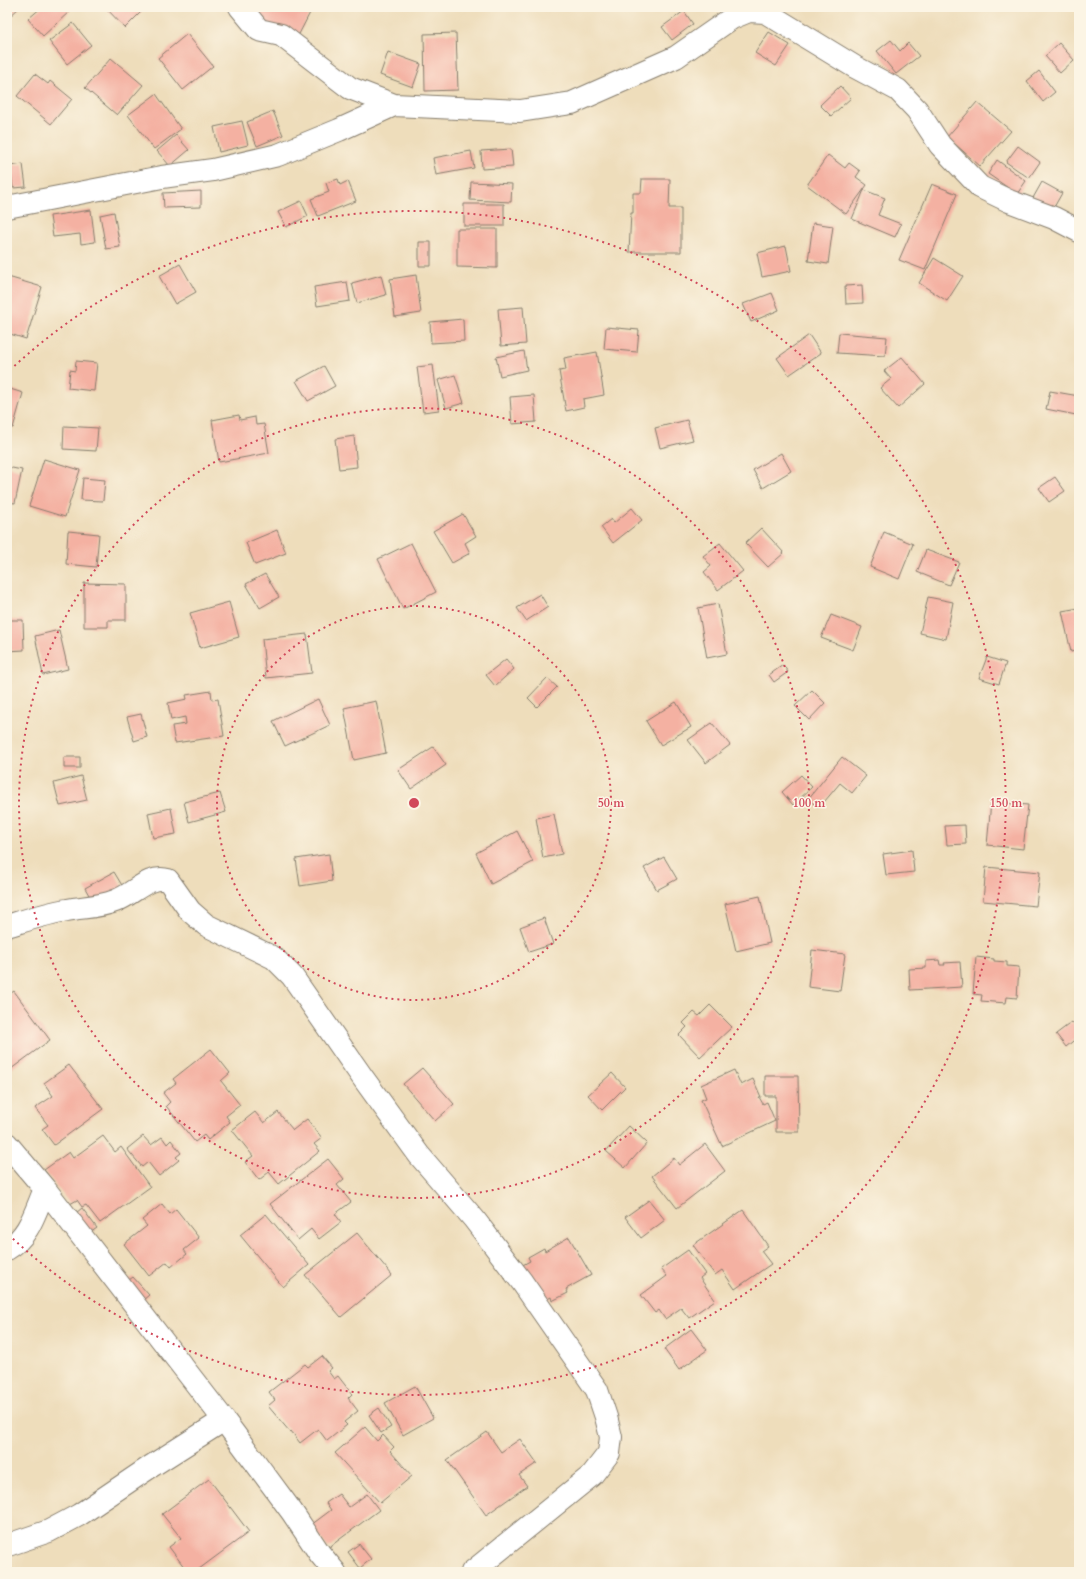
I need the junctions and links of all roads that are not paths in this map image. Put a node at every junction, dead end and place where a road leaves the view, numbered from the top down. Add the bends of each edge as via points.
1 (240, 7) edge
2 (394, 105) junction
3 (7, 207) edge
4 (1079, 231) edge
5 (7, 926) edge
6 (7, 1144) edge
7 (45, 1190) junction
8 (7, 1249) edge
9 (224, 1420) junction
10 (7, 1549) edge
11 (335, 1572) edge
12 (472, 1572) edge

1 - 2 street via 259,30 281,35 350,88
2 - 3 street via 278,155 213,170 162,177
2 - 4 street via 520,111 572,103 676,57 732,18 749,11 765,12 898,90 917,110 940,145 980,188
5 - 12 street via 65,910 117,901 152,880 168,880 190,911 206,924 274,958 292,976 419,1155 474,1219 522,1282 597,1390 611,1437 609,1453 592,1475
6 - 7 street
7 - 8 street via 26,1234
7 - 9 street
9 - 10 street via 79,1515
9 - 11 street

